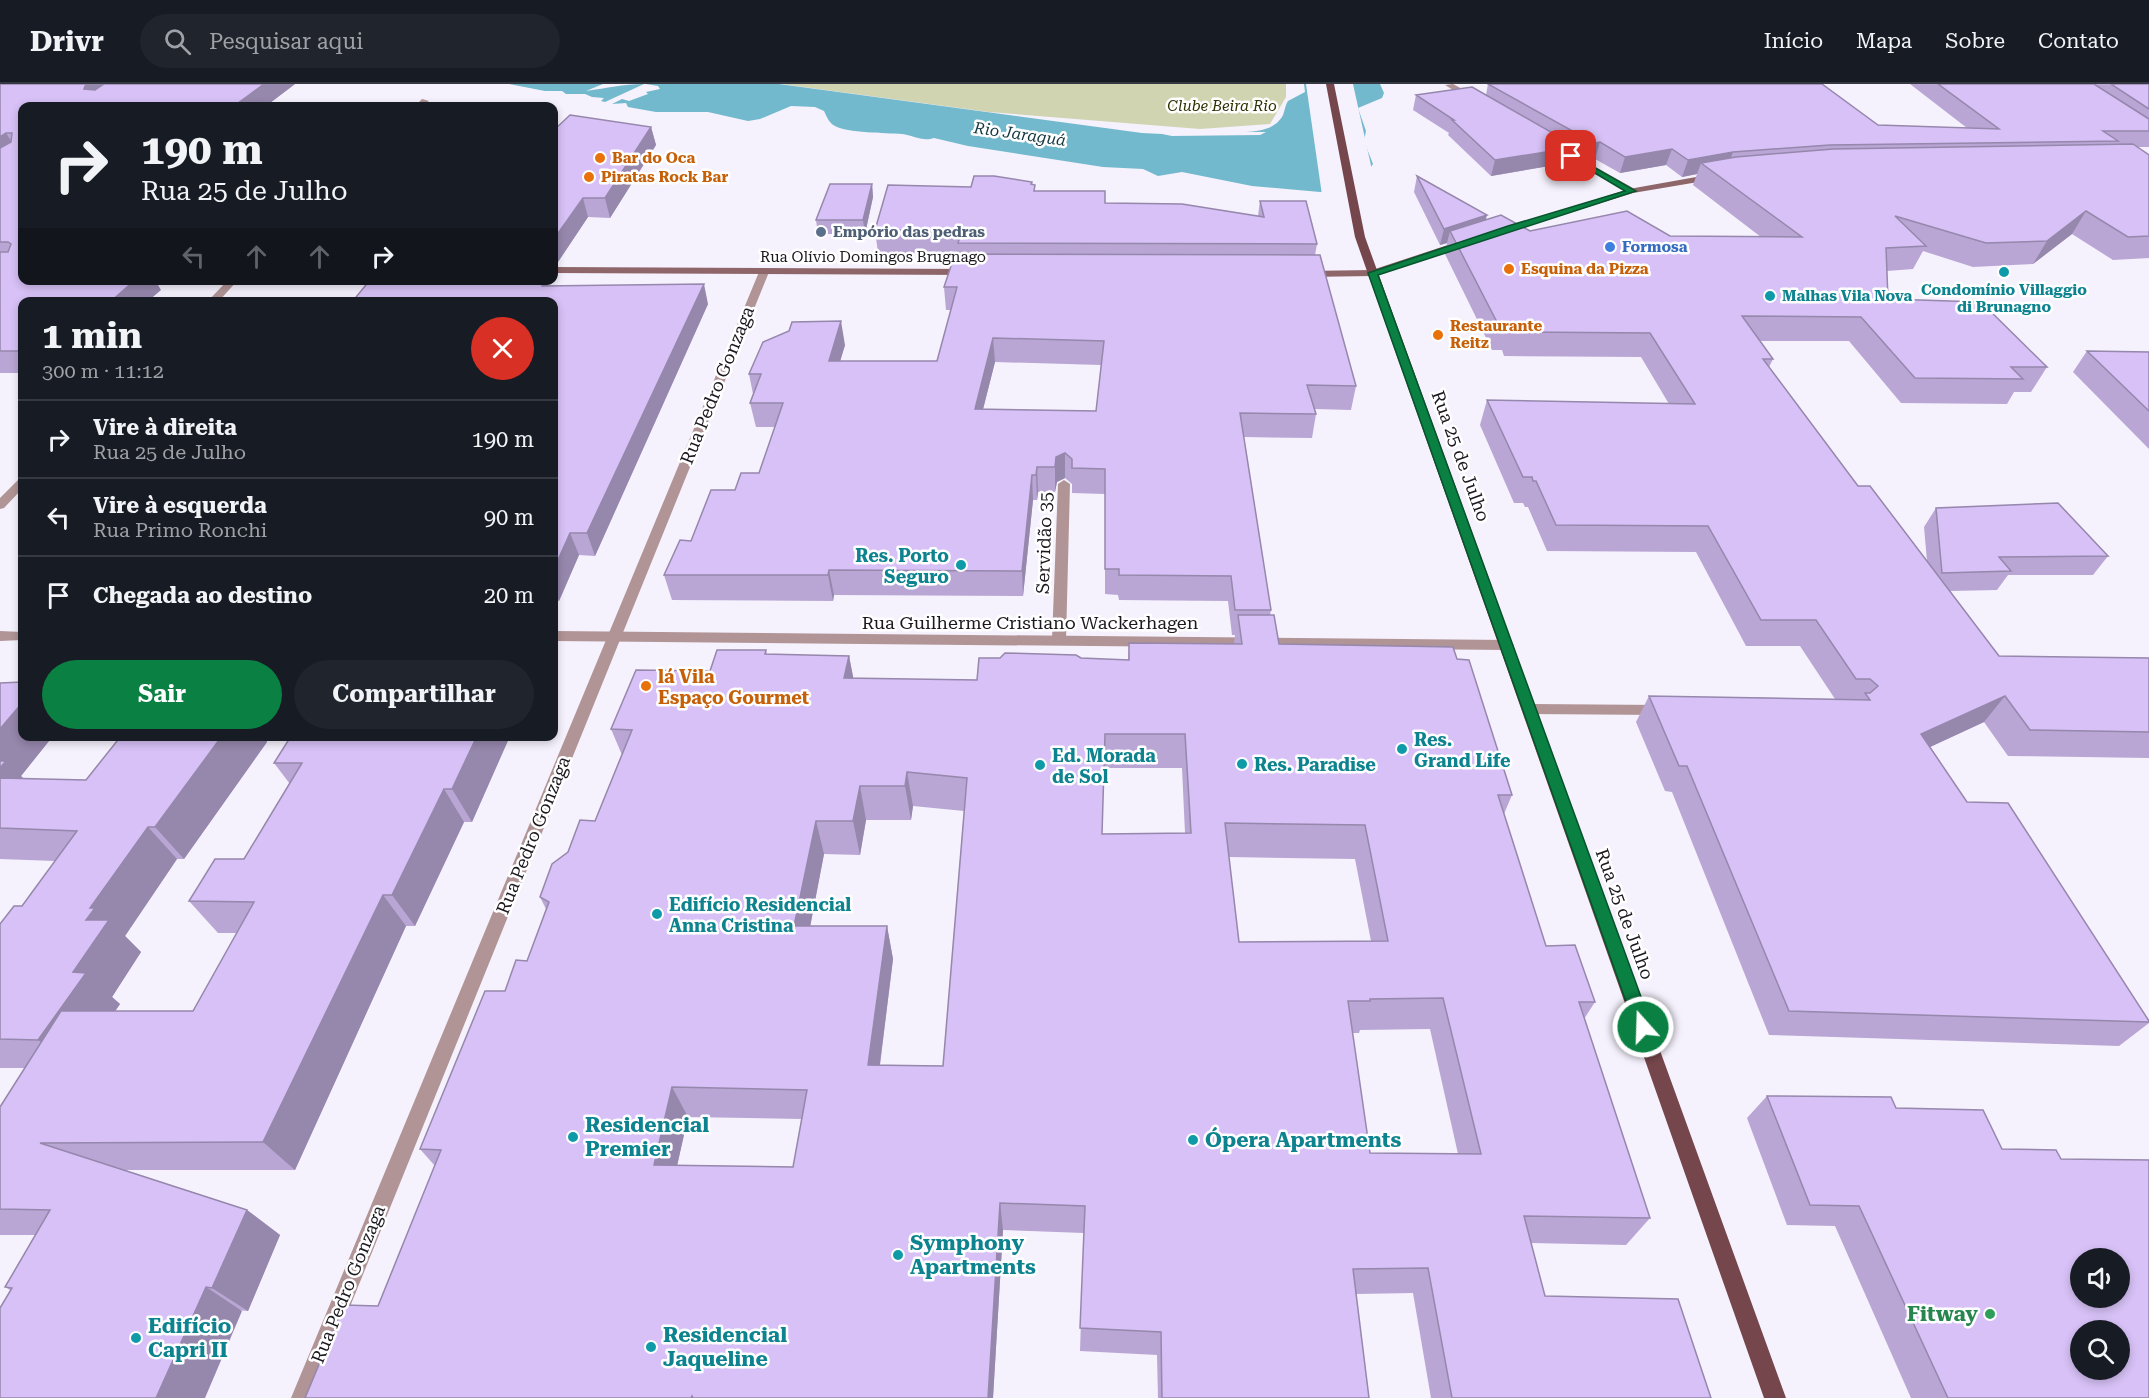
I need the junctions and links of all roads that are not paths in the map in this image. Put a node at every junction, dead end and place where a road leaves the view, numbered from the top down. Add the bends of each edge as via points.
1 (1330, 84) edge
2 (1454, 84) edge
3 (1449, 85) edge
4 (1480, 102) edge
5 (1551, 144) edge
6 (1727, 174) edge
7 (1632, 191) junction
8 (1491, 234) edge
9 (1473, 240) edge
10 (558, 270) edge
11 (764, 272) junction
12 (976, 272) edge
13 (1373, 273) junction
14 (1297, 274) edge
15 (229, 285) edge
16 (217, 297) edge
17 (1064, 484) edge
18 (18, 487) edge
19 (0, 505) edge
20 (0, 636) edge
21 (18, 636) edge
22 (558, 636) edge
23 (614, 637) junction
24 (1059, 640) junction
25 (1507, 645) junction
26 (1530, 709) junction
27 (1672, 711) edge
28 (302, 1398) edge
29 (1775, 1398) edge

1 - 13 main road, Rua 25 de Julho via 1359,232
2 - 3 street
3 - 4 street
5 - 7 street
6 - 7 main road
7 - 8 main road
9 - 13 main road
10 - 11 main road, Rua Olívio Domingos Brugnago
11 - 12 main road, Rua Olívio Domingos Brugnago
11 - 23 street, Rua Pedro Gonzaga
13 - 14 main road
13 - 25 main road, Rua 25 de Julho
15 - 16 street
17 - 24 street, Servidão 35
18 - 19 street
20 - 21 street
22 - 23 street, Rua Guilherme Cristiano Wackerhagen
23 - 24 street, Rua Guilherme Cristiano Wackerhagen
23 - 28 street, Rua Pedro Gonzaga
24 - 25 street, Rua Guilherme Cristiano Wackerhagen
25 - 26 main road, Rua 25 de Julho
26 - 27 street
26 - 29 main road, Rua 25 de Julho

